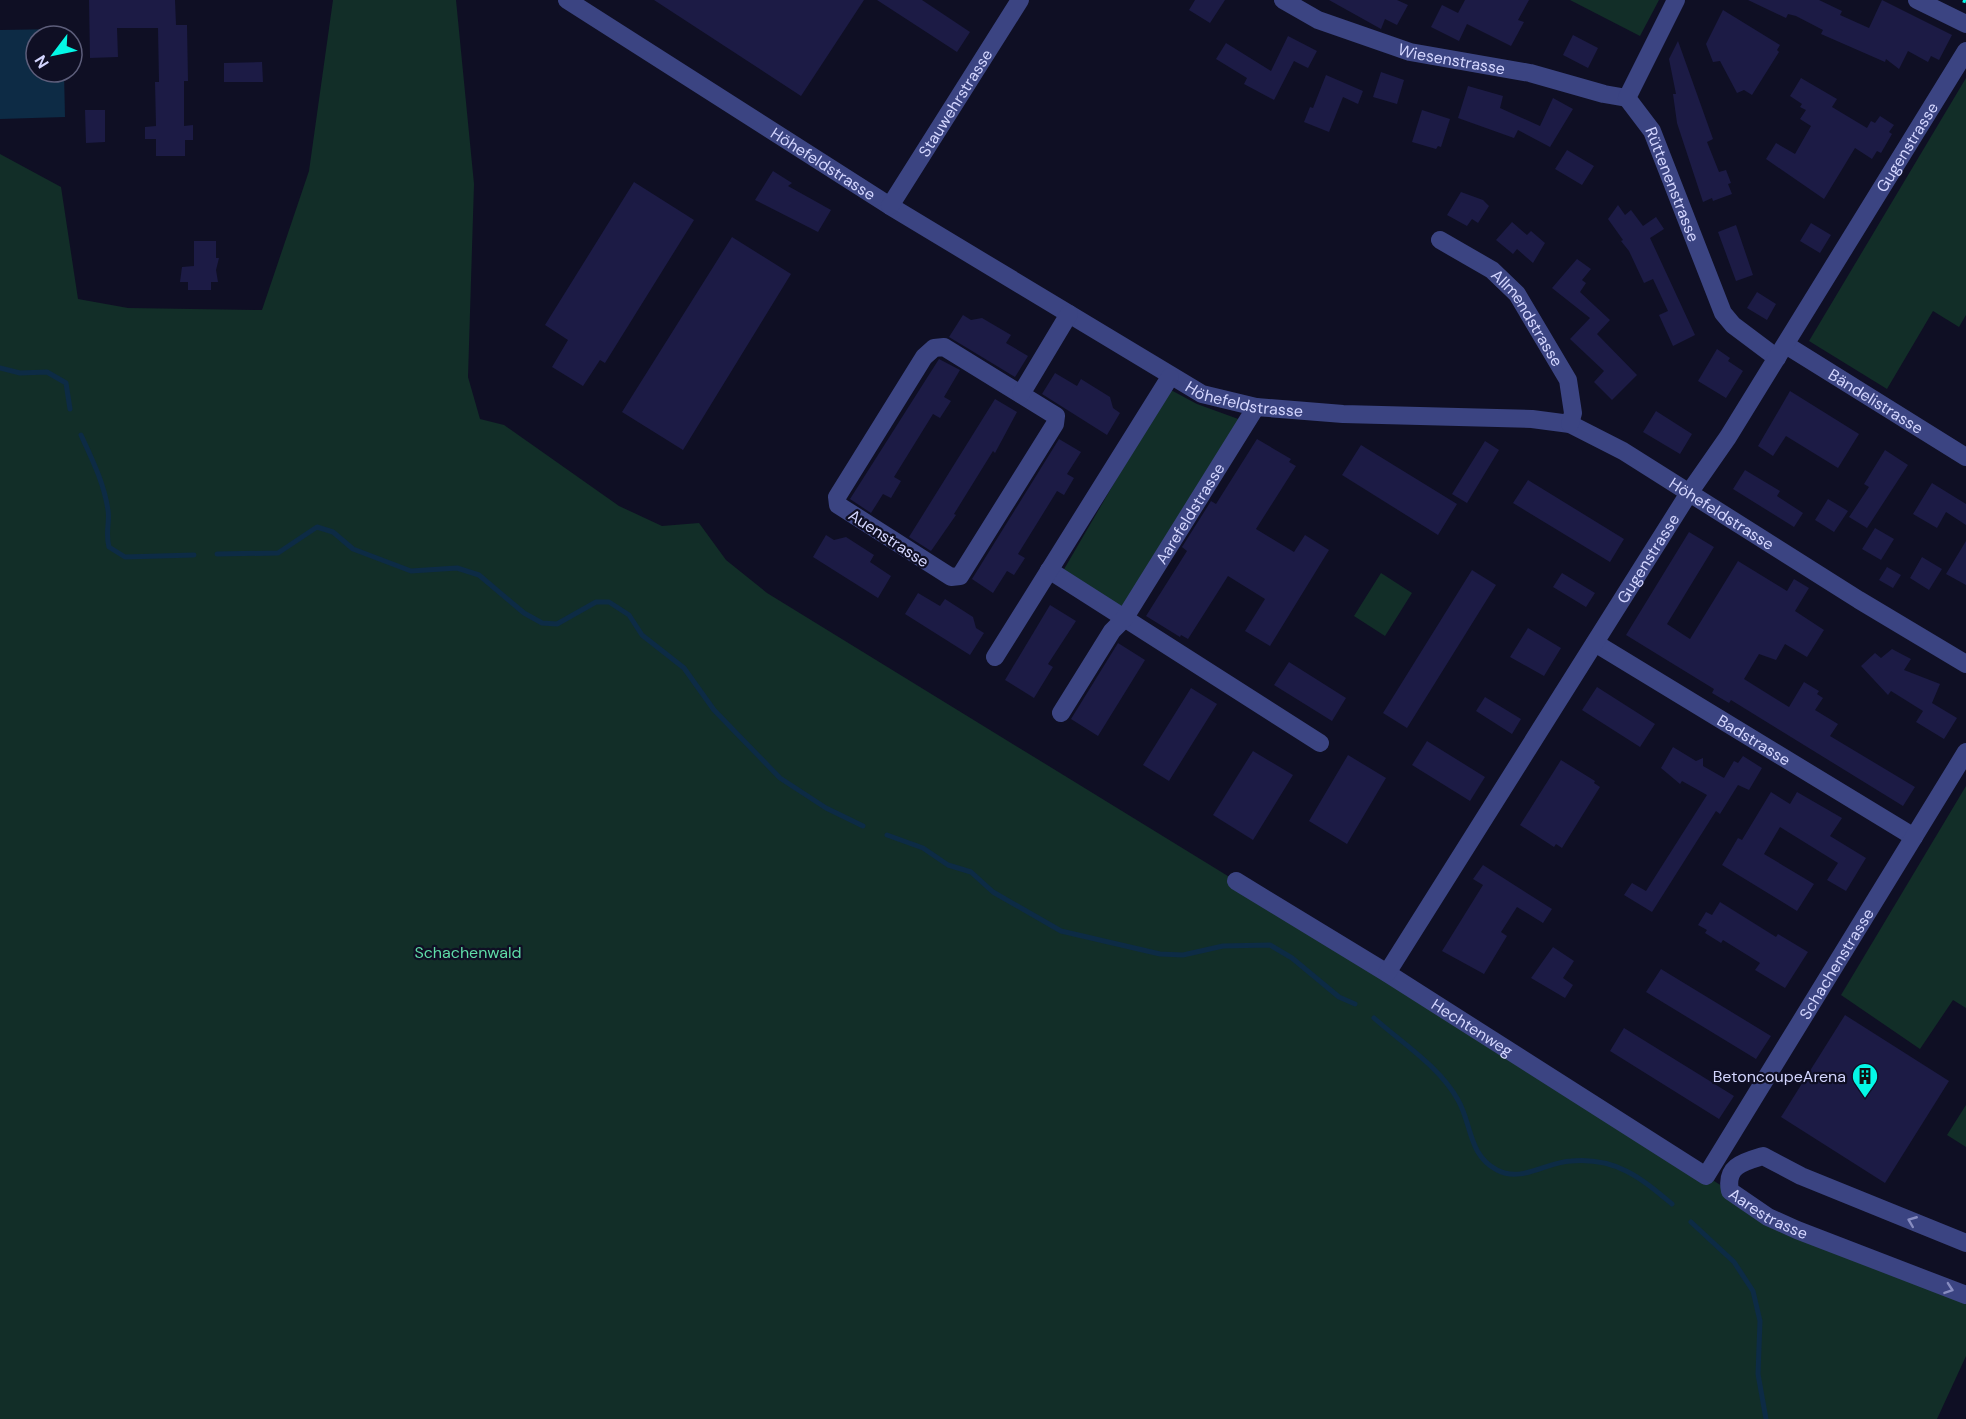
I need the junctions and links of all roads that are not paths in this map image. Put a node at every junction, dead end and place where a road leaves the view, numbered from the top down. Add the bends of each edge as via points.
1 (567, 0) edge
2 (1020, 0) edge
3 (1282, 0) edge
4 (1676, 0) edge
5 (1917, 0) edge
6 (1966, 24) edge
7 (1966, 51) edge
8 (1627, 98) junction
9 (890, 207) junction
10 (1440, 240) dead end
11 (1069, 314) junction
12 (1781, 352) junction
13 (1170, 377) junction
14 (1021, 394) junction
15 (1256, 407) junction
16 (1570, 424) junction
17 (1966, 457) edge
18 (1689, 493) junction
19 (1049, 570) junction
20 (1124, 619) junction
21 (1595, 643) junction
22 (995, 657) dead end
23 (1966, 664) edge
24 (1061, 713) dead end
25 (1320, 743) dead end
26 (1966, 752) edge
27 (1914, 837) junction
28 (1236, 881) dead end
29 (1387, 973) junction
30 (1706, 1176) joint
31 (1966, 1243) edge
32 (1966, 1295) edge

1 - 9 street, Höhefeldstrasse
2 - 9 street, Stauwehrstrasse
3 - 8 street, Wiesenstrasse via 1318,20 1410,52 1530,73
4 - 8 street
5 - 6 street
7 - 12 street, Gugenstrasse
8 - 12 street, Rüttenenstrasse via 1652,131 1723,313 1733,325
9 - 11 street, Höhefeldstrasse
10 - 16 street, Allmendstrasse via 1492,270 1517,294 1568,380 1573,413
11 - 13 street, Höhefeldstrasse
11 - 14 street
12 - 17 street, Bändelistrasse
12 - 18 street, Gugenstrasse
13 - 15 street, Höhefeldstrasse via 1202,394
13 - 19 street
14 - 14 street, Auenstrasse via 944,347 934,348 924,357 837,497 838,505 951,577 960,576 1055,424 1056,416
15 - 16 street, Höhefeldstrasse
15 - 20 street, Aarefeldstrasse
16 - 18 street, Höhefeldstrasse via 1593,433
18 - 21 street, Gugenstrasse
18 - 23 street, Höhefeldstrasse
19 - 20 street
19 - 22 street
20 - 24 street, Aarefeldstrasse via 1112,631
20 - 25 street
21 - 27 street, Badstrasse
21 - 29 street, Gugenstrasse
26 - 27 street, Schachenstrasse
27 - 30 street, Schachenstrasse
28 - 29 street, Hechtenweg
29 - 30 street, Hechtenweg
31 -> 32 street, Aarestrasse via 1801,1176 1763,1156 1744,1161 1732,1169 1728,1178 1730,1191 1778,1221

